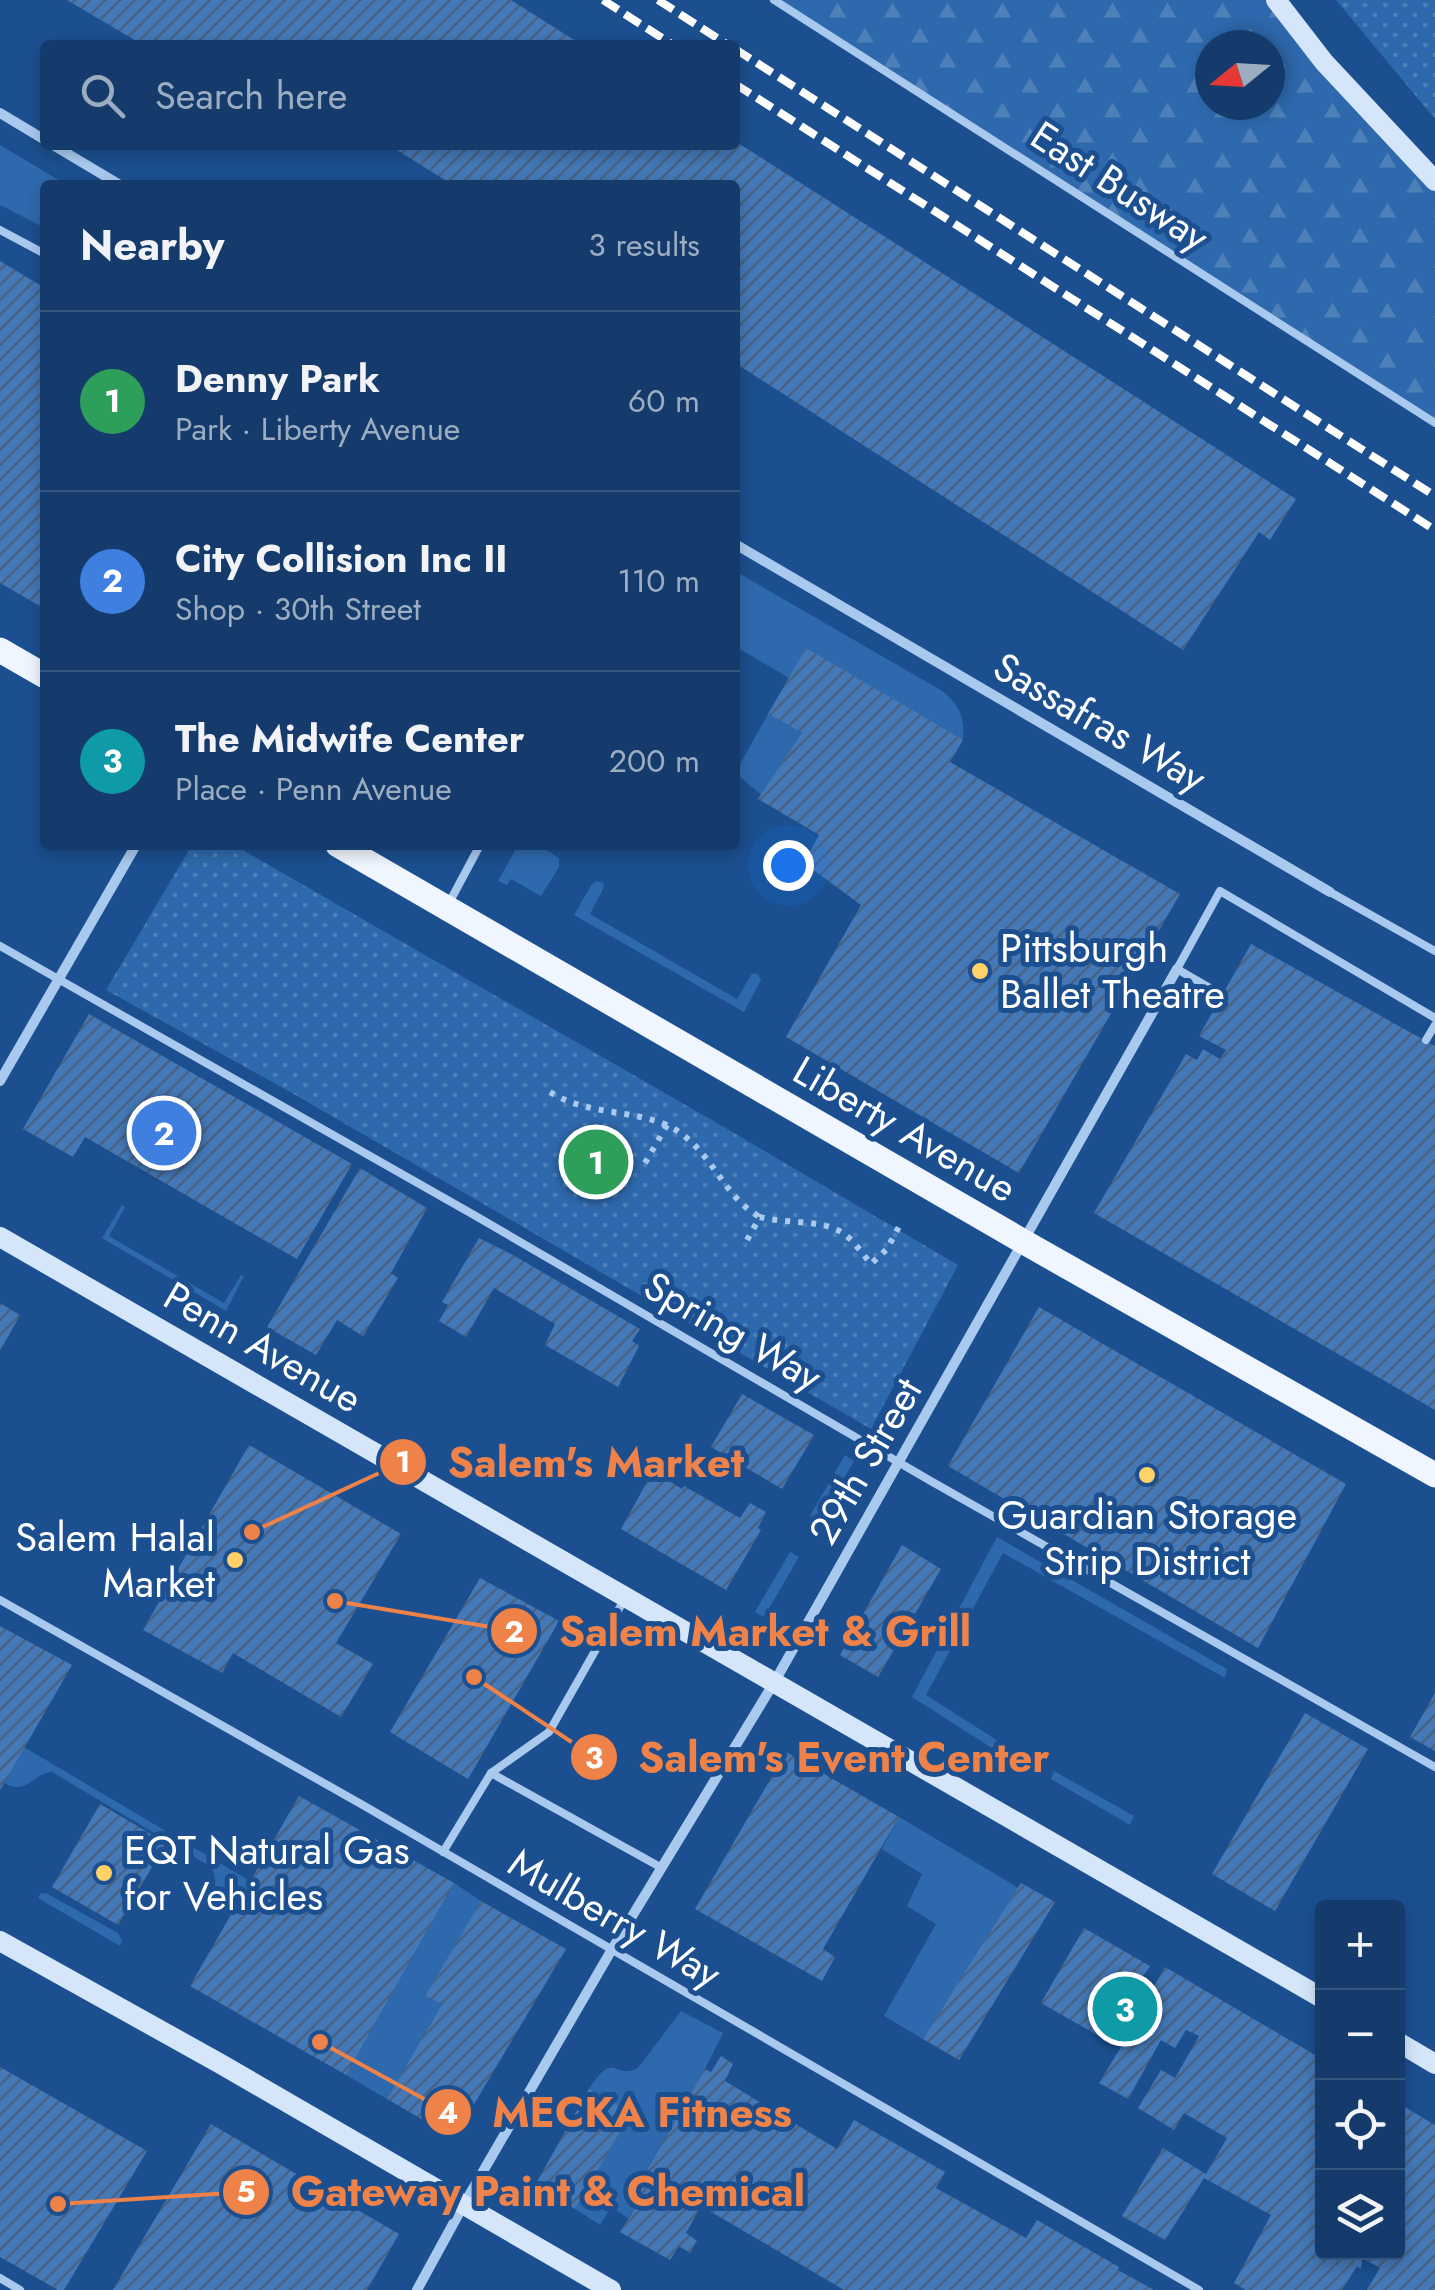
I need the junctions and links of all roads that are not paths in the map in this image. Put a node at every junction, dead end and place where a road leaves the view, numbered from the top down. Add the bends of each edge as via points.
1 (774, 0) edge
2 (1276, 0) edge
3 (0, 113) edge
4 (40, 137) edge
5 (61, 150) edge
6 (112, 180) edge
7 (1435, 181) edge
8 (0, 230) edge
9 (40, 251) edge
10 (1435, 422) edge
11 (740, 547) edge
12 (0, 650) edge
13 (40, 673) edge
14 (133, 850) edge
15 (347, 850) edge
16 (477, 850) edge
17 (1330, 892) joint
18 (447, 907) junction
19 (0, 946) edge
20 (1435, 951) edge
21 (1177, 969) junction
22 (58, 979) junction
23 (1222, 995) dead end
24 (1435, 1022) edge
25 (1426, 1040) dead end
26 (0, 1081) edge
27 (0, 1237) edge
28 (1024, 1242) junction
29 (899, 1462) junction
30 (1435, 1475) edge
31 (627, 1596) junction
32 (0, 1600) edge
33 (775, 1681) junction
34 (1435, 1768) edge
35 (491, 1772) junction
36 (443, 1852) junction
37 (662, 1868) junction
38 (0, 1941) edge
39 (612, 1951) junction
40 (1315, 1994) edge
41 (1405, 2046) edge
42 (1435, 2064) edge
43 (464, 2204) junction
44 (0, 2278) edge
45 (20, 2290) edge
46 (416, 2290) edge
47 (611, 2290) edge
48 (1199, 2290) edge

1 - 10 lane, East Busway
2 - 7 street
3 - 4 street
5 - 6 street
8 - 9 lane
11 - 17 street, Sassafras Way
12 - 13 main road
14 - 22 street
15 - 18 main road, Liberty Avenue
16 - 18 lane
17 - 20 lane, Sassafras Way
18 - 28 main road, Liberty Avenue
19 - 22 lane, Spring Way
21 - 23 lane
21 - 24 lane via 1220,891
21 - 28 street, 29th Street
22 - 26 street
22 - 29 lane, Spring Way
24 - 25 lane
27 - 31 street, Penn Avenue
28 - 29 street, 29th Street
28 - 30 main road, Liberty Avenue
29 - 33 street, 29th Street
29 - 34 lane, Spring Way
31 - 33 street, Penn Avenue
31 - 35 lane via 550,1732
32 - 36 lane, Mulberry Way
33 - 37 street, 29th Street
33 - 40 street, Penn Avenue
35 - 36 lane
35 - 37 lane
36 - 39 lane, Mulberry Way
37 - 39 street, 29th Street
38 - 43 street
39 - 43 street, 29th Street
39 - 48 lane, Mulberry Way
41 - 42 street
43 - 46 street, 29th Street
43 - 47 street
44 - 45 lane

